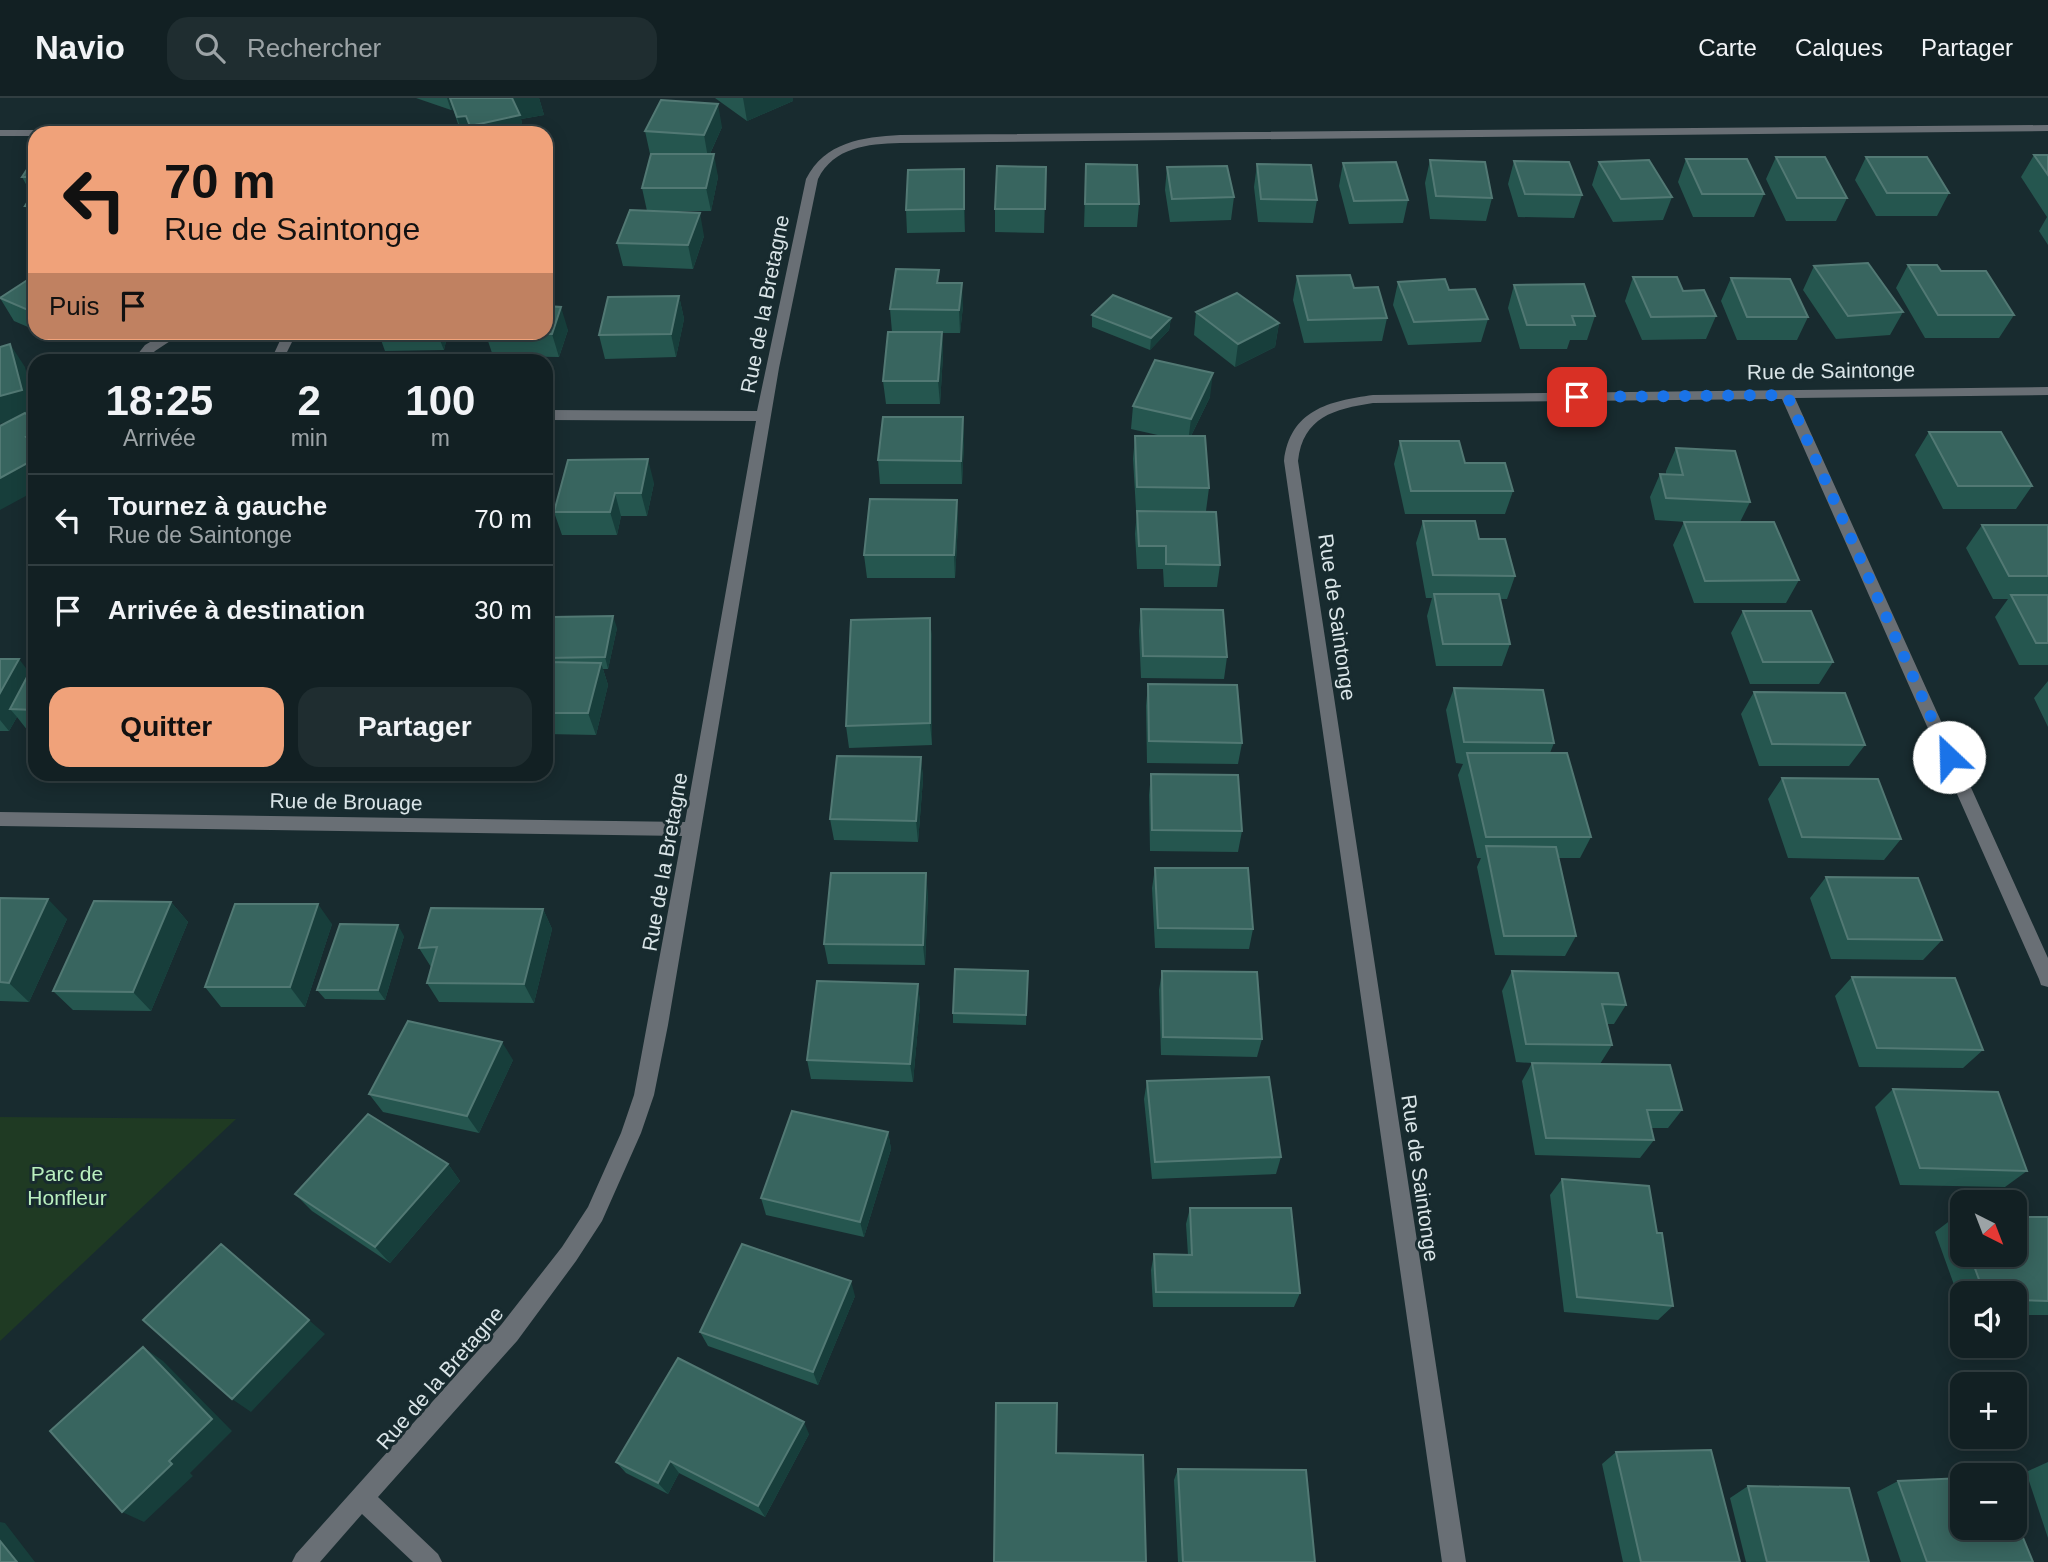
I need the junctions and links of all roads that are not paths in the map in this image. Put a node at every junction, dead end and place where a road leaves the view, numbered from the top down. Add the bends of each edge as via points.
1 (2048, 128) edge
2 (0, 132) edge
3 (28, 132) edge
4 (164, 340) edge
5 (144, 354) edge
6 (2048, 391) edge
7 (1787, 395) junction
8 (553, 415) edge
9 (764, 416) junction
10 (0, 819) edge
11 (692, 829) junction
12 (2048, 979) edge
13 (362, 1498) junction
14 (304, 1562) edge
15 (430, 1562) edge
16 (1454, 1562) edge

1 - 9 street, Rue de la Bretagne via 866,141 834,153 814,172
2 - 3 street
4 - 5 street
6 - 7 street, Rue de Saintonge
7 - 12 street
7 - 16 street, Rue de Saintonge via 1359,401 1321,411 1303,425 1293,442 1293,475
8 - 9 street
9 - 11 street, Rue de la Bretagne
10 - 11 street, Rue de Brouage
11 - 13 street, Rue de la Bretagne via 643,1095 604,1194 541,1294
13 - 14 street, Rue de la Bretagne
13 - 15 street

